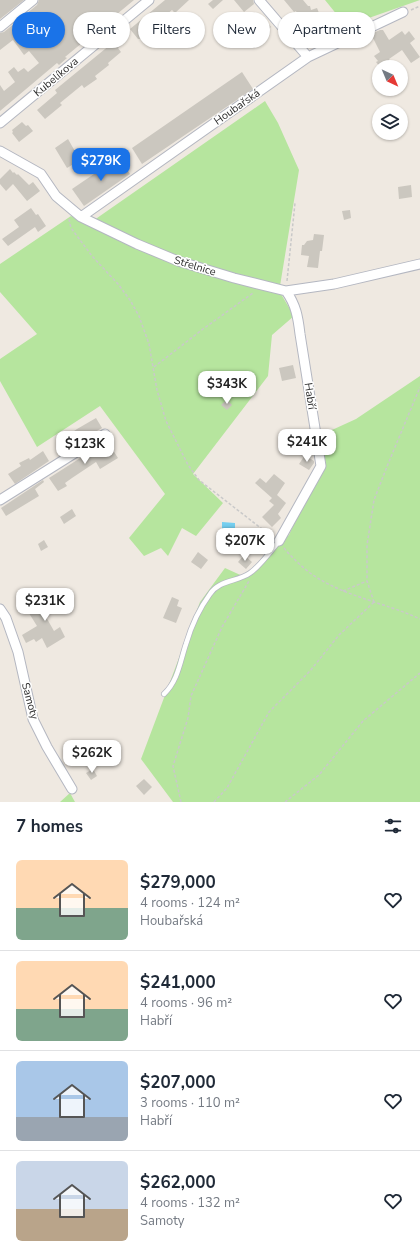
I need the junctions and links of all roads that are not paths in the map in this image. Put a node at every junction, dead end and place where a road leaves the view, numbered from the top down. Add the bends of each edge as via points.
1 (32, 0) edge
2 (149, 0) edge
3 (259, 0) edge
4 (403, 12) dead end
5 (0, 27) edge
6 (308, 57) junction
7 (0, 123) edge
8 (0, 151) edge
9 (81, 217) junction
10 (420, 264) edge
11 (286, 291) junction
12 (105, 434) dead end
13 (0, 500) edge
14 (279, 541) joint
15 (0, 609) edge
16 (164, 694) dead end
17 (72, 789) dead end

1 - 5 street
2 - 7 street, Kubelíkova
3 - 6 street
4 - 6 street, Houbařská
6 - 9 street, Houbařská
8 - 9 street, Střelnice via 41,174 56,196
9 - 11 street, Střelnice via 178,261
10 - 11 street, Střelnice via 334,284
11 - 14 street, Habří via 298,315 321,466
12 - 13 street
14 - 16 lane via 252,572 216,586 211,591 186,642 175,680
15 - 17 street, Samoty via 6,618 18,652 33,719

